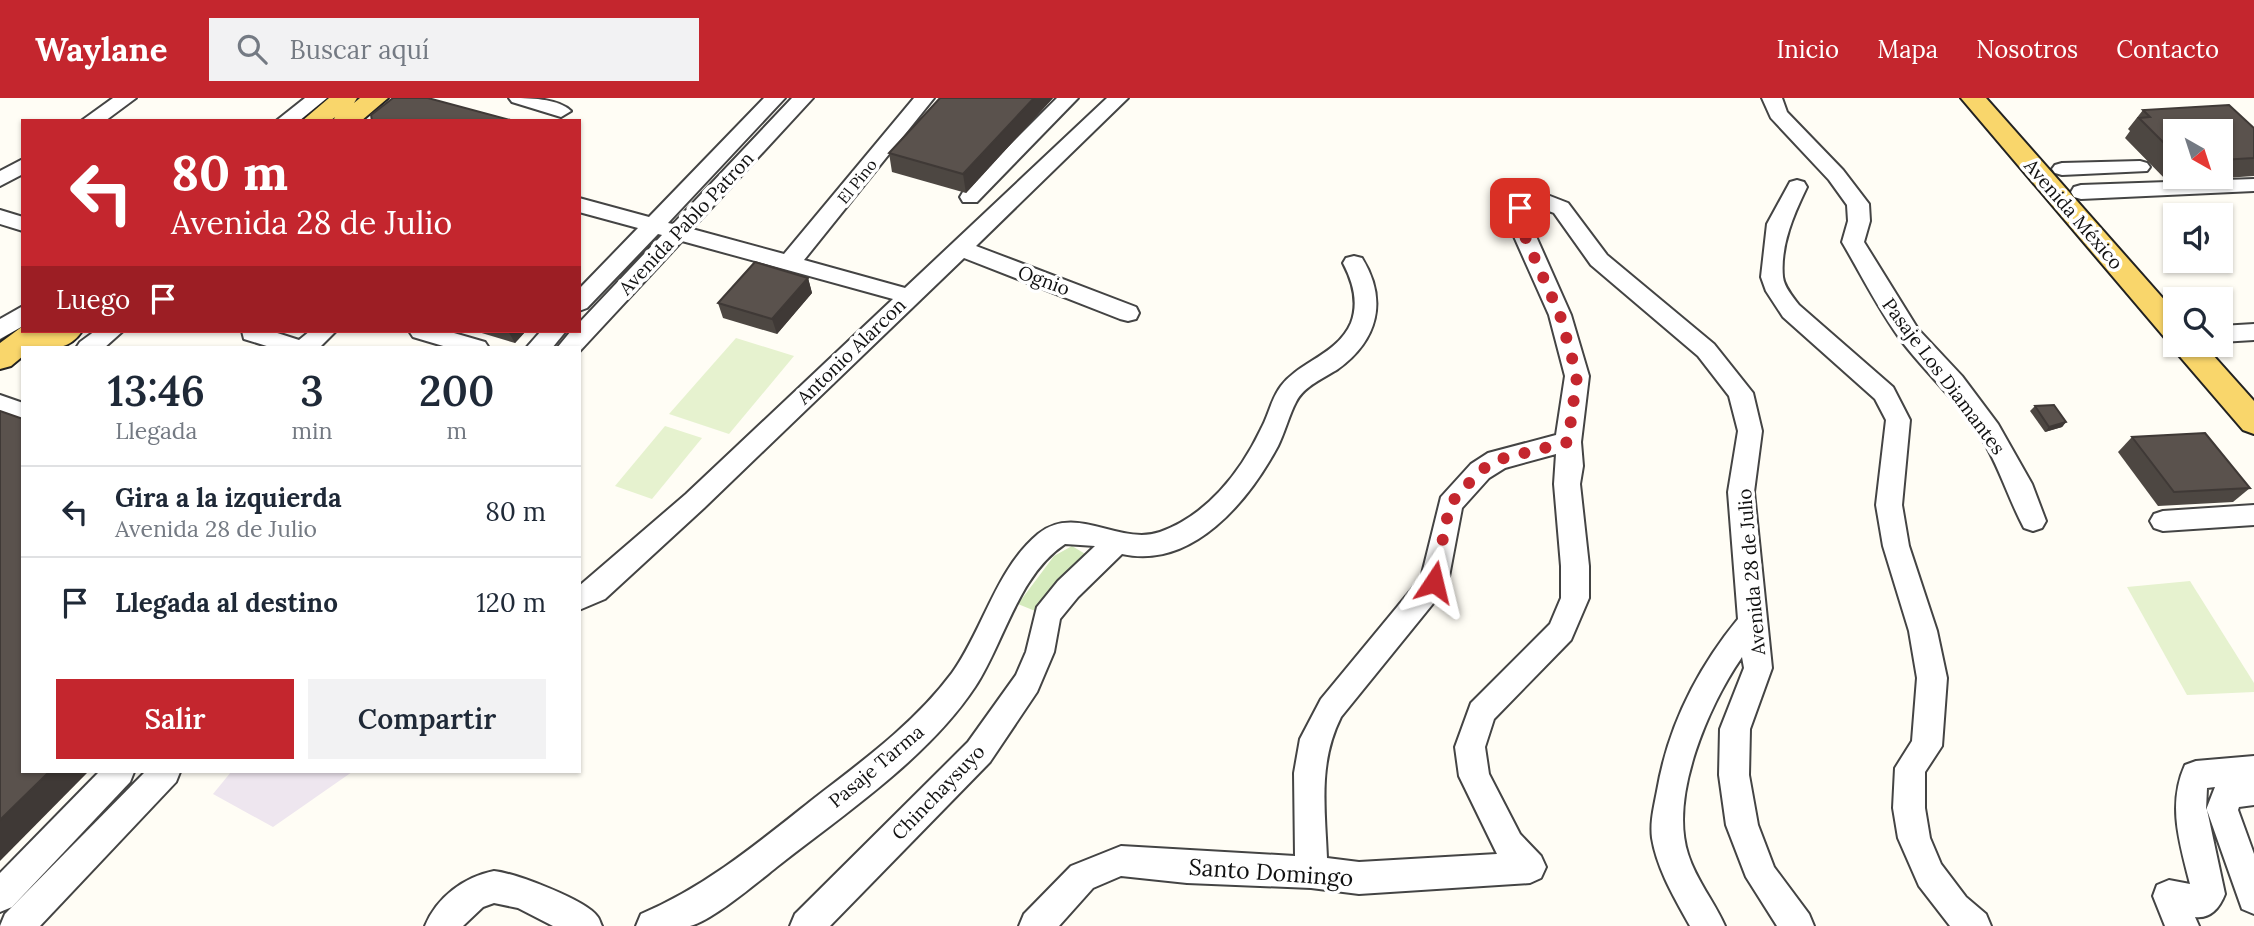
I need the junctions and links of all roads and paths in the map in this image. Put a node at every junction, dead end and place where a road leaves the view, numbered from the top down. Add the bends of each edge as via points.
1 (126, 98) edge
2 (317, 98) edge
3 (345, 98) edge
4 (376, 98) edge
5 (519, 98) edge
6 (775, 98) edge
7 (803, 98) edge
8 (924, 98) edge
9 (1068, 98) edge
10 (1118, 98) edge
11 (1772, 98) edge
12 (1973, 98) edge
13 (1998, 98) edge
14 (561, 111) dead end
15 (94, 119) edge
16 (289, 119) edge
17 (317, 119) edge
18 (348, 119) edge
19 (21, 166) edge
20 (2140, 167) dead end
21 (2062, 169) junction
22 (0, 180) edge
23 (2254, 185) edge
24 (1797, 187) dead end
25 (2081, 192) junction
26 (970, 197) dead end
27 (581, 206) edge
28 (0, 217) edge
29 (21, 223) edge
30 (651, 225) junction
31 (677, 232) junction
32 (960, 248) junction
33 (1354, 262) dead end
34 (789, 263) junction
35 (2165, 287) edge
36 (908, 296) junction
37 (581, 301) edge
38 (1128, 313) dead end
39 (21, 315) edge
40 (2163, 317) edge
41 (0, 331) edge
42 (2254, 332) edge
43 (33, 333) edge
44 (64, 333) edge
45 (108, 333) edge
46 (322, 333) edge
47 (428, 333) edge
48 (552, 333) edge
49 (2233, 333) edge
50 (252, 334) dead end
51 (47, 346) edge
52 (91, 346) edge
53 (291, 346) edge
54 (307, 346) edge
55 (470, 346) edge
56 (540, 346) edge
57 (571, 346) edge
58 (2197, 357) edge
59 (2228, 357) edge
60 (0, 358) edge
61 (21, 370) edge
62 (2254, 387) edge
63 (11, 401) edge
64 (2254, 422) edge
65 (1568, 442) junction
66 (2254, 515) edge
67 (2033, 521) dead end
68 (2164, 521) dead end
69 (1116, 543) junction
70 (581, 598) edge
71 (1754, 621) junction
72 (2254, 770) edge
73 (119, 773) edge
74 (164, 773) edge
75 (2254, 791) edge
76 (1530, 867) joint
77 (1311, 872) junction
78 (0, 896) edge
79 (2254, 898) edge
80 (17, 926) edge
81 (442, 926) edge
82 (585, 926) edge
83 (653, 926) edge
84 (807, 926) edge
85 (1036, 926) edge
86 (1708, 926) edge
87 (1797, 926) edge
88 (1974, 926) edge
89 (2182, 926) edge

1 - 15 street
2 - 16 street
3 - 17 main road
4 - 18 main road
5 - 14 street
6 - 30 street, Avenida Pablo Patron
7 - 31 street, Avenida Pablo Patron
8 - 34 street, El Pino
9 - 26 street
10 - 32 street, Antonio Alarcon
11 - 67 street, Pasaje Los Diamantes via 1777,114 1858,204 1853,242 1900,322 1978,417 2023,488
12 - 40 main road, Avenida México
13 - 21 main road, Avenida México
19 - 22 street
20 - 21 street
21 - 25 main road, Avenida México
23 - 25 street
24 - 88 street via 1778,224 1772,276 1791,311 1884,393 1898,420 1889,506 1932,678 1927,746 1910,768 1909,808 1914,838 1930,875
25 - 35 main road, Avenida México
27 - 30 street
28 - 29 street
30 - 31 street
30 - 37 street, Avenida Pablo Patron
31 - 34 street
31 - 57 street, Avenida Pablo Patron
32 - 36 street, Antonio Alarcon
32 - 38 street, Ognio
33 - 69 street via 1365,280 1368,299 1363,321 1337,356 1300,381 1285,399 1263,451 1233,496 1175,538 1145,546
34 - 36 street
36 - 70 street, Antonio Alarcon via 695,502 595,591
39 - 41 street
42 - 49 street
43 - 60 main road
44 - 51 main road
45 - 52 street
46 - 54 street
47 - 55 street
48 - 56 street
50 - 53 street
58 - 64 main road
59 - 62 main road
61 - 63 main road
65 - 71 street, Avenida 28 de Julio via 1577,376 1560,315 1515,214 1531,204 1550,203 1561,208 1599,260 1706,350 1741,393 1750,431 1741,492
65 - 76 street, Avenida 28 de Julio via 1575,598 1562,632 1481,712 1470,747 1474,776 1490,810 1509,845
65 - 77 street via 1497,460 1480,471 1450,504 1434,582 1331,708 1315,740 1309,773
66 - 68 street
69 - 83 street, Pasaje Tarma via 1070,531 1056,534 1016,582 964,680 911,741 752,865 702,900
69 - 84 street, Chinchaysuyo via 1047,615 1040,652 1027,683 979,752
71 - 86 street via 1727,652 1690,720 1673,781 1667,829 1679,872
71 - 87 street, Avenida 28 de Julio via 1758,668 1735,729 1734,775 1742,825 1762,877
72 - 89 street via 2196,775 2192,822 2208,894 2200,902 2169,896
73 - 78 street
74 - 80 street
75 - 79 street via 2228,793 2222,810
76 - 77 street, Santo Domingo via 1359,878
77 - 85 street, Santo Domingo via 1121,861 1082,877
81 - 82 street via 461,903 484,889 505,886

